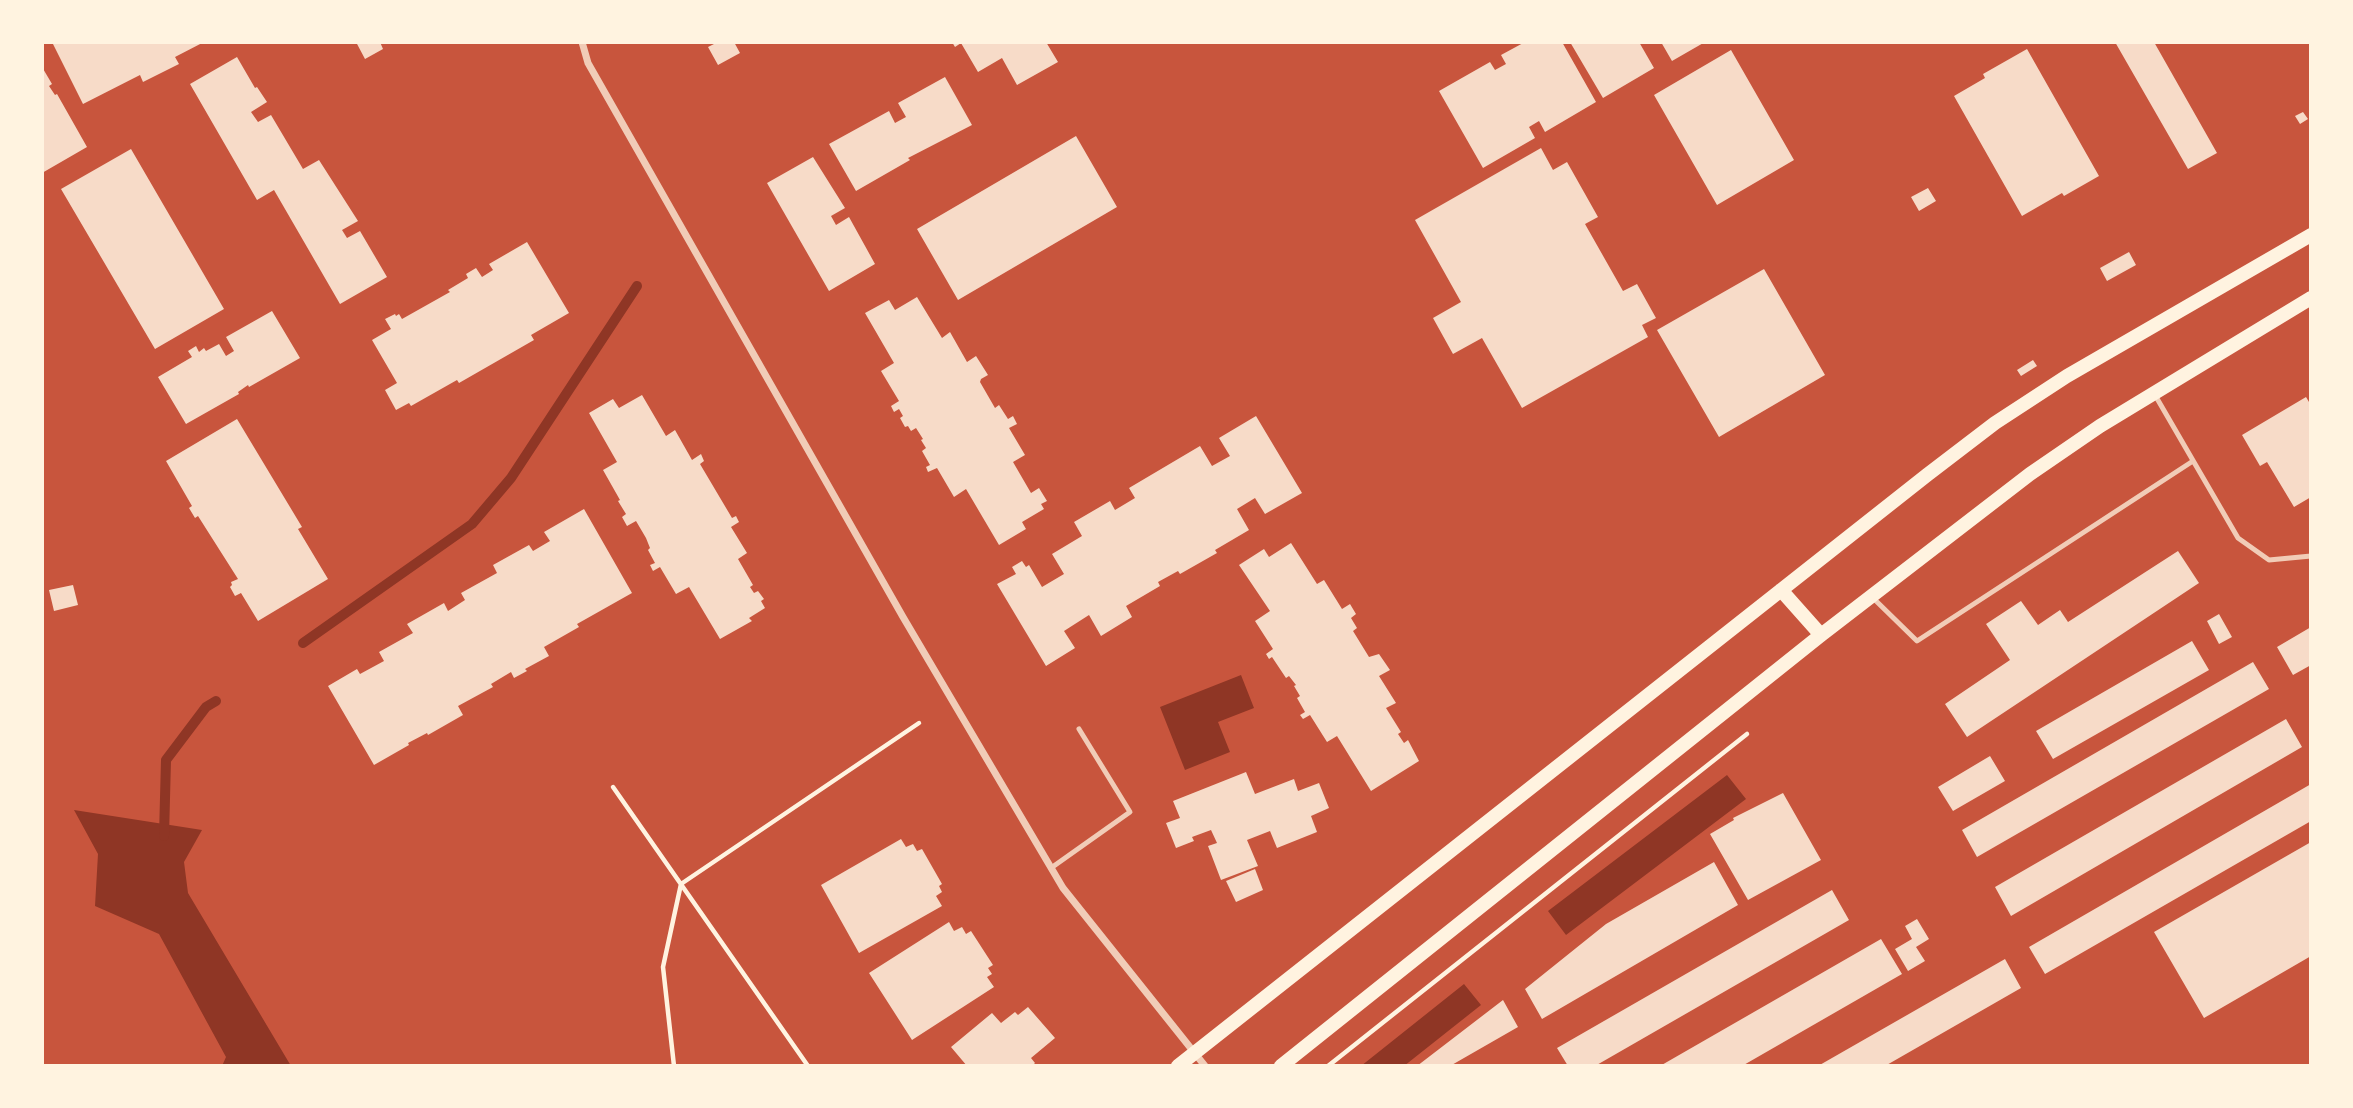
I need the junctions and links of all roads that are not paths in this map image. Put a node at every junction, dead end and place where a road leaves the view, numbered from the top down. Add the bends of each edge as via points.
1 (582, 42) edge
2 (2311, 235) edge
3 (2311, 298) edge
4 (2154, 393) junction
5 (2193, 461) junction
6 (2311, 556) edge
7 (1781, 590) junction
8 (1872, 597) junction
9 (1821, 635) junction
10 (1079, 729) dead end
11 (1051, 868) junction
12 (1194, 1053) junction
13 (1178, 1066) edge
14 (1205, 1066) edge
15 (1281, 1066) edge

1 - 11 street via 608,99
2 - 7 main road via 2005,416
3 - 4 main road
4 - 5 lane
4 - 8 main road via 2030,474
5 - 6 lane via 2238,538 2270,560
5 - 8 lane via 1917,641
7 - 9 main road
7 - 12 main road
8 - 9 main road
9 - 15 main road
10 - 11 lane via 1130,812
11 - 12 street
12 - 13 main road
12 - 14 street

